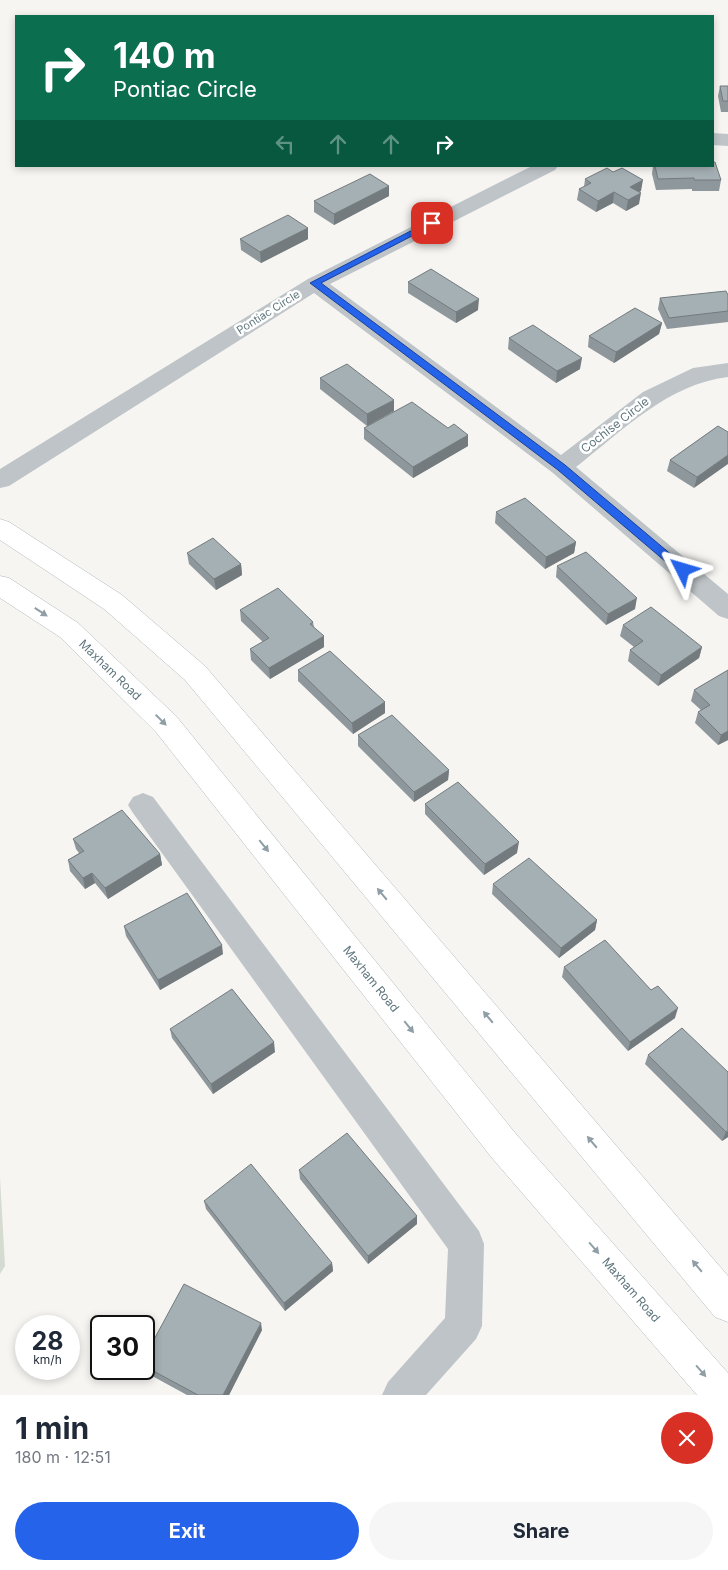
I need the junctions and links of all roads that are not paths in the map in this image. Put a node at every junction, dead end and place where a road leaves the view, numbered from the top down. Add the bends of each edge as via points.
1 (714, 139) edge
2 (728, 140) edge
3 (546, 167) edge
4 (314, 283) junction
5 (728, 370) edge
6 (561, 467) junction
7 (0, 480) edge
8 (0, 528) edge
9 (0, 585) edge
10 (728, 609) edge
11 (143, 805) dead end
12 (728, 1304) edge
13 (401, 1395) edge
14 (722, 1395) edge

1 - 2 street
3 - 4 street, Pontiac Circle
4 - 6 street
4 - 7 street, Pontiac Circle
5 - 6 street, Cochise Circle via 701,374 651,397
6 - 10 street
12 -> 8 main road via 195,673 113,602
9 -> 14 main road, Maxham Road via 69,630 166,724 504,1146
11 - 13 street via 466,1244 463,1326

